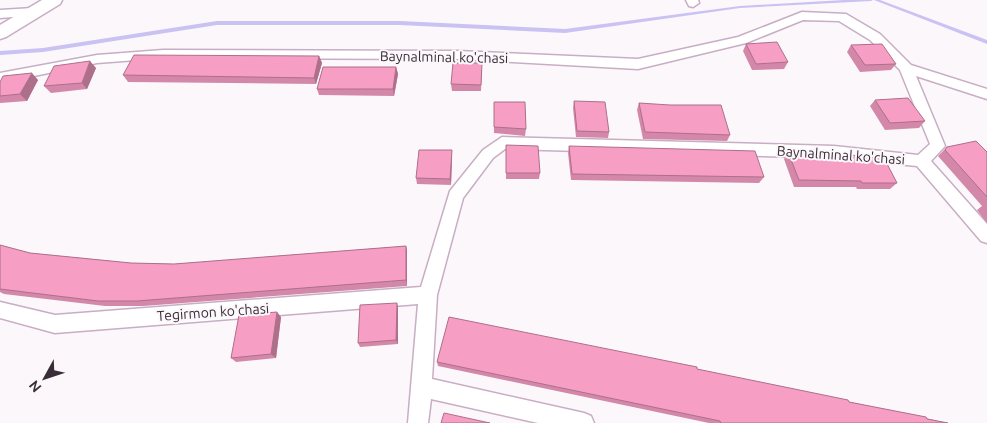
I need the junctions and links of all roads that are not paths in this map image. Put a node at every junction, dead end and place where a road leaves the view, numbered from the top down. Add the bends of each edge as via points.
1 (54, 0) edge
2 (33, 12) junction
3 (0, 14) edge
4 (0, 33) edge
5 (906, 68) junction
6 (0, 78) edge
7 (987, 94) edge
8 (921, 160) junction
9 (987, 236) edge
10 (428, 295) junction
11 (0, 310) edge
12 (422, 387) junction
13 (418, 423) edge
14 (584, 423) edge

1 - 2 main road
2 - 3 street
2 - 4 main road
5 - 6 street, Baynalminal ko'chasi via 875,37 842,17 802,16 742,40 638,64 457,55 163,54 97,59
5 - 7 street
5 - 8 street, Baynalminal ko'chasi via 938,146
8 - 9 street
8 - 10 street, Baynalminal ko'chasi via 834,152 502,143 488,154 456,196
10 - 11 street, Tegirmon ko'chasi via 55,324
10 - 12 street, Baynalminal ko'chasi
12 - 13 street, Baynalminal ko'chasi
12 - 14 street

